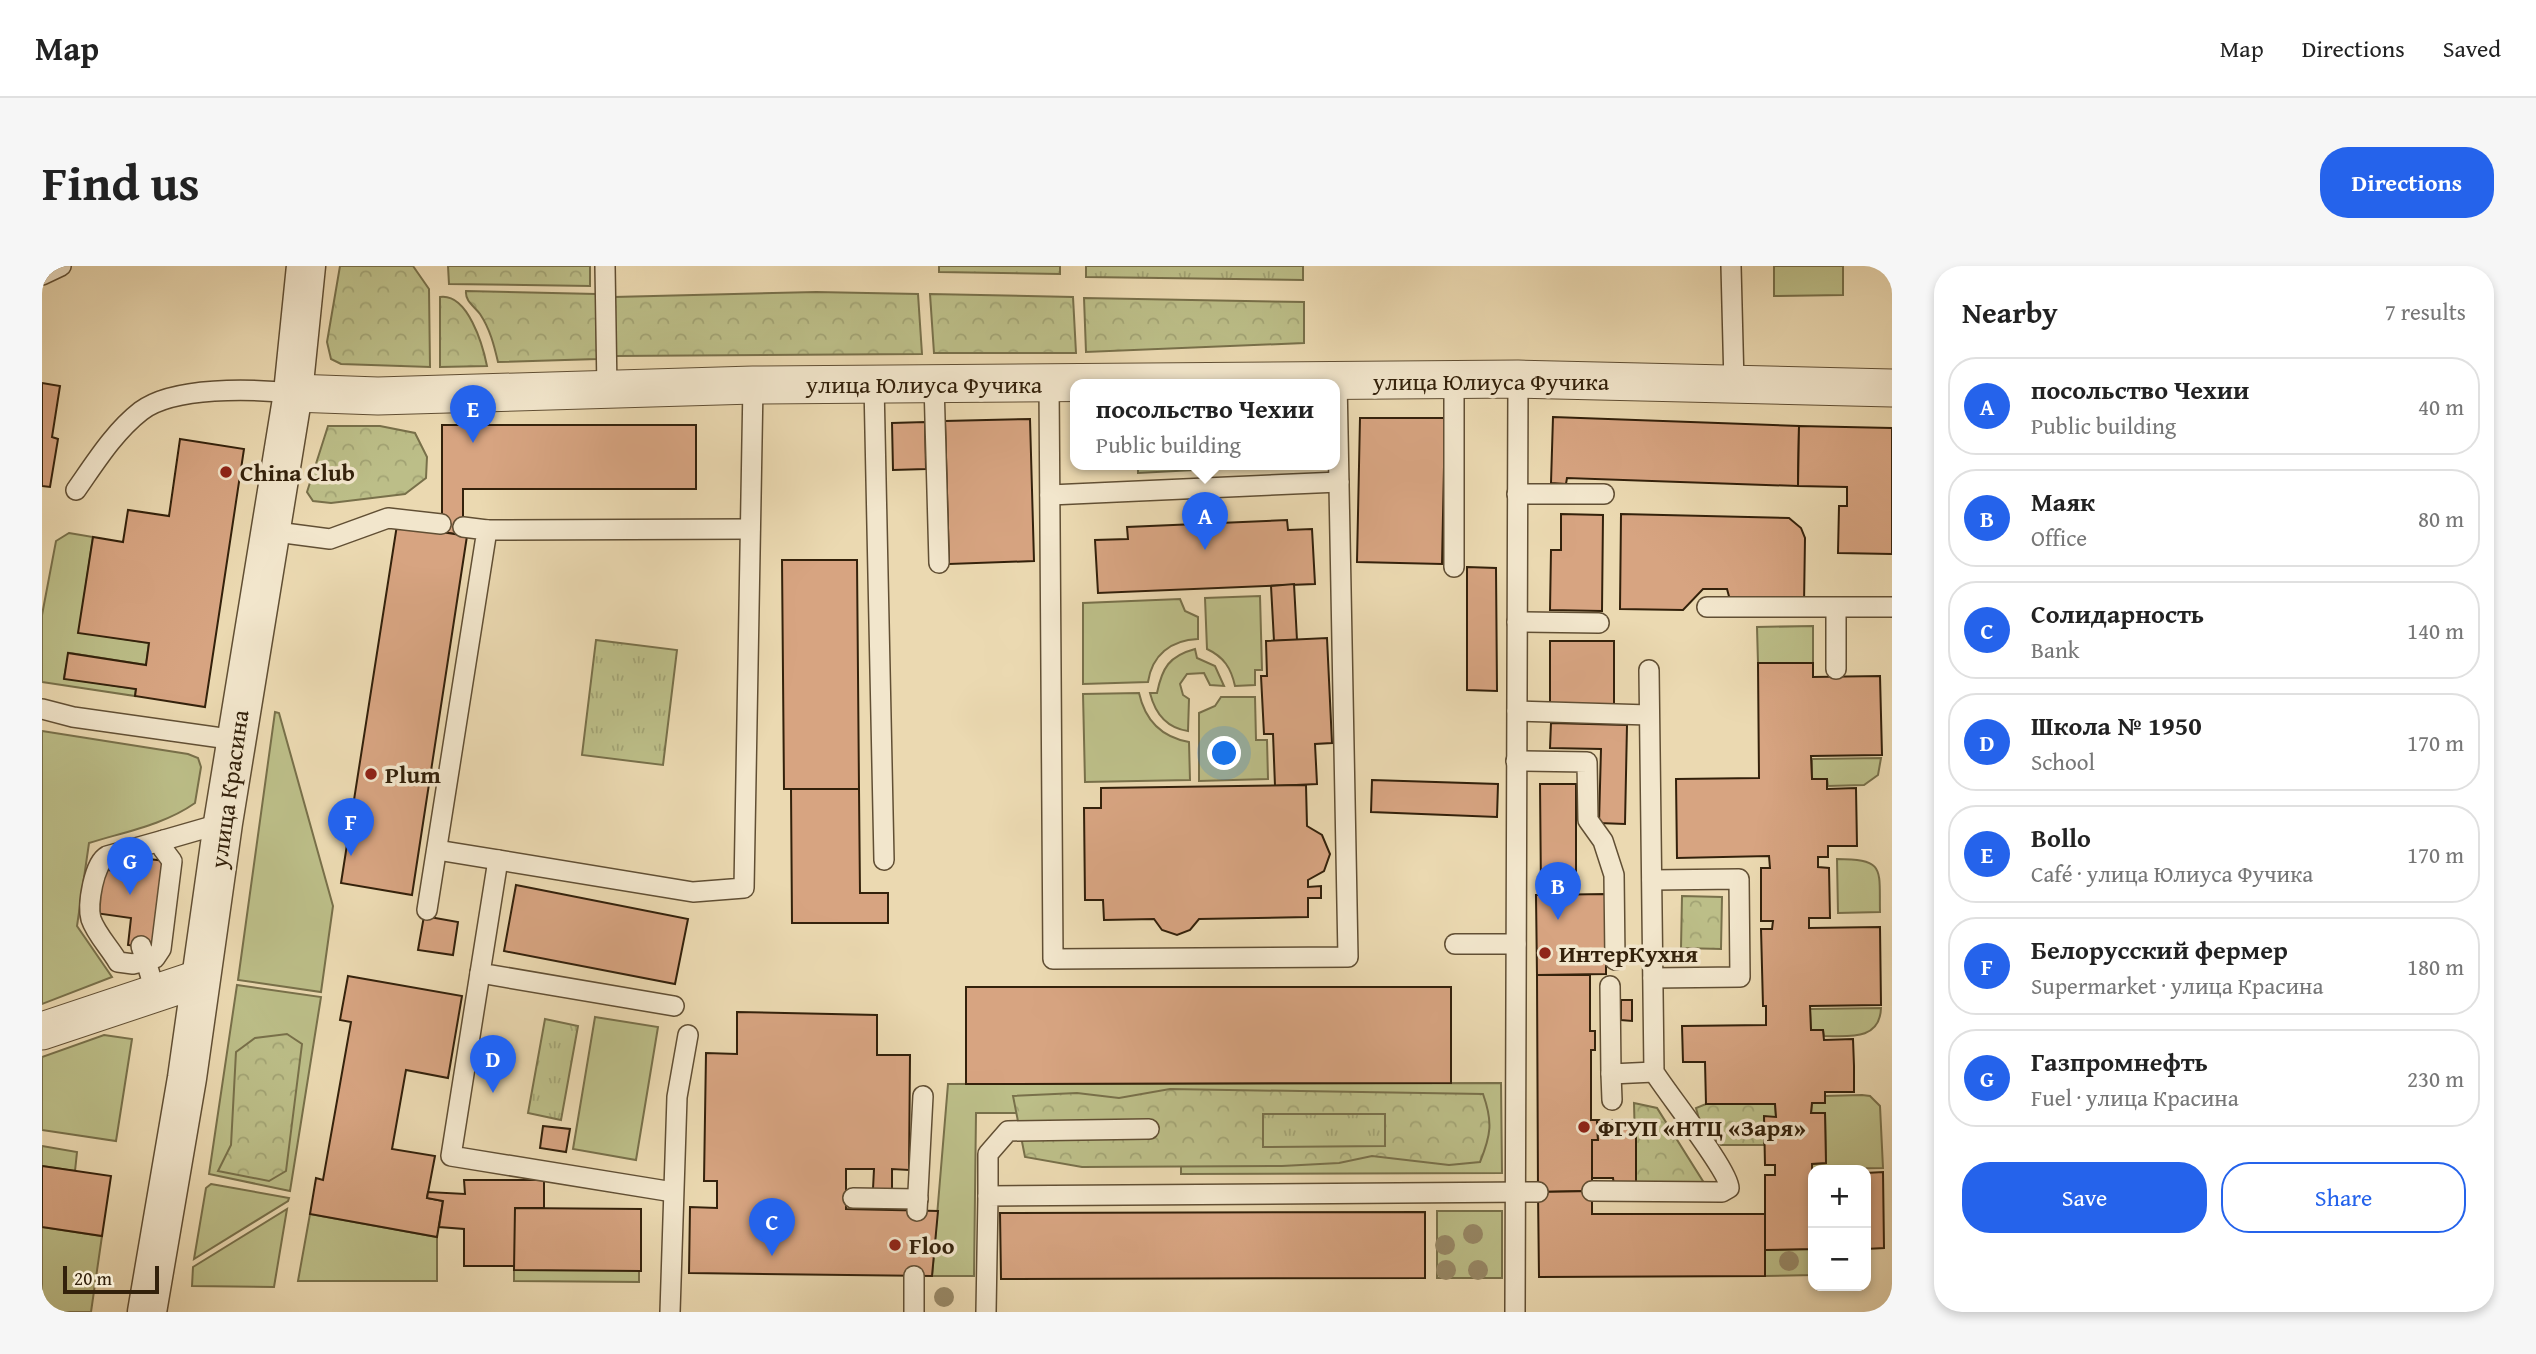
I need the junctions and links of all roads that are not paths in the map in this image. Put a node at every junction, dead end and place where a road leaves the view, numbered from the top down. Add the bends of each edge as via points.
1 (61, 266) edge
2 (306, 266) edge
3 (605, 266) edge
4 (1731, 266) edge
5 (42, 275) edge
6 (1454, 379) junction
7 (1518, 379) junction
8 (1340, 380) edge
9 (934, 383) junction
10 (1049, 383) junction
11 (1070, 383) edge
12 (874, 384) junction
13 (1734, 384) junction
14 (753, 385) junction
15 (1892, 388) edge
16 (607, 390) junction
17 (293, 393) junction
18 (1339, 470) edge
19 (1339, 482) junction
20 (76, 490) dead end
21 (1517, 494) junction
22 (1604, 494) dead end
23 (1050, 495) junction
24 (441, 524) dead end
25 (463, 527) dead end
26 (750, 529) junction
27 (487, 530) junction
28 (269, 531) junction
29 (939, 563) dead end
30 (1454, 566) dead end
31 (1707, 607) dead end
32 (1892, 607) edge
33 (1836, 609) junction
34 (1517, 622) junction
35 (1599, 623) dead end
36 (1836, 669) dead end
37 (1649, 670) dead end
38 (42, 709) edge
39 (1517, 711) junction
40 (1649, 715) junction
41 (236, 740) junction
42 (1517, 761) junction
43 (223, 823) junction
44 (159, 849) junction
45 (436, 850) junction
46 (498, 860) junction
47 (884, 860) dead end
48 (1651, 880) junction
49 (427, 910) dead end
50 (1455, 944) dead end
51 (1516, 944) junction
52 (1615, 960) dead end
53 (147, 966) junction
54 (480, 973) junction
55 (201, 978) junction
56 (1653, 978) junction
57 (1610, 986) dead end
58 (674, 1006) dead end
59 (42, 1031) edge
60 (688, 1035) dead end
61 (1654, 1072) junction
62 (1611, 1074) junction
63 (923, 1096) dead end
64 (1612, 1100) dead end
65 (1149, 1129) dead end
66 (1592, 1191) dead end
67 (673, 1192) junction
68 (1516, 1192) junction
69 (1538, 1192) dead end
70 (988, 1196) junction
71 (853, 1199) dead end
72 (914, 1276) dead end
73 (147, 1312) edge
74 (670, 1312) edge
75 (914, 1312) edge
76 (986, 1312) edge
77 (1515, 1312) edge

1 - 5 lane
2 - 17 street, улица Красина
3 - 16 lane
4 - 13 lane
6 - 7 street, улица Юлиуса Фучика
6 - 8 street, улица Юлиуса Фучика
6 - 30 lane
7 - 13 street, улица Юлиуса Фучика
7 - 21 lane
9 - 10 street, улица Юлиуса Фучика
9 - 12 street, улица Юлиуса Фучика
9 - 29 lane
10 - 11 street, улица Юлиуса Фучика
10 - 23 lane
12 - 14 street, улица Юлиуса Фучика
12 - 47 lane
13 - 15 street, улица Юлиуса Фучика
14 - 16 street, улица Юлиуса Фучика
14 - 26 lane
16 - 17 street, улица Юлиуса Фучика via 378,396
17 - 20 lane via 262,390 170,397 141,411 105,448
17 - 28 street, улица Красина
18 - 19 lane
19 - 23 lane
19 - 23 lane via 1348,957 1052,959
21 - 22 lane
21 - 34 lane
24 - 28 lane via 388,518 330,539
25 - 27 lane
26 - 27 lane
26 - 46 lane via 744,888 694,892
27 - 45 lane
28 - 41 street, улица Красина
31 - 33 lane
32 - 33 lane
33 - 36 lane
34 - 35 lane
34 - 39 lane
37 - 40 lane
38 - 41 lane
39 - 40 lane
39 - 42 lane
40 - 48 lane
41 - 43 street, улица Красина
42 - 51 lane
42 - 52 lane via 1587,762 1588,820 1603,841 1614,875
43 - 44 lane
43 - 55 street, улица Красина
44 - 53 lane via 172,861 161,949
44 - 53 lane via 99,860 90,913 118,961
45 - 46 lane
45 - 49 lane
46 - 54 lane
48 - 56 lane
48 - 56 lane via 1739,879 1740,977
50 - 51 lane
51 - 68 lane
53 - 55 street
53 - 59 street
54 - 58 lane
54 - 67 lane via 451,1156
55 - 73 street, улица Красина
56 - 61 lane
57 - 62 lane
60 - 67 lane via 677,1097
61 - 62 lane
61 - 66 lane via 1726,1173 1729,1188 1722,1192
62 - 64 lane
63 - 71 lane via 918,1205
65 - 70 lane via 1008,1131 988,1154
67 - 74 lane
68 - 69 lane
68 - 70 lane
68 - 77 lane
70 - 76 lane
72 - 75 lane

